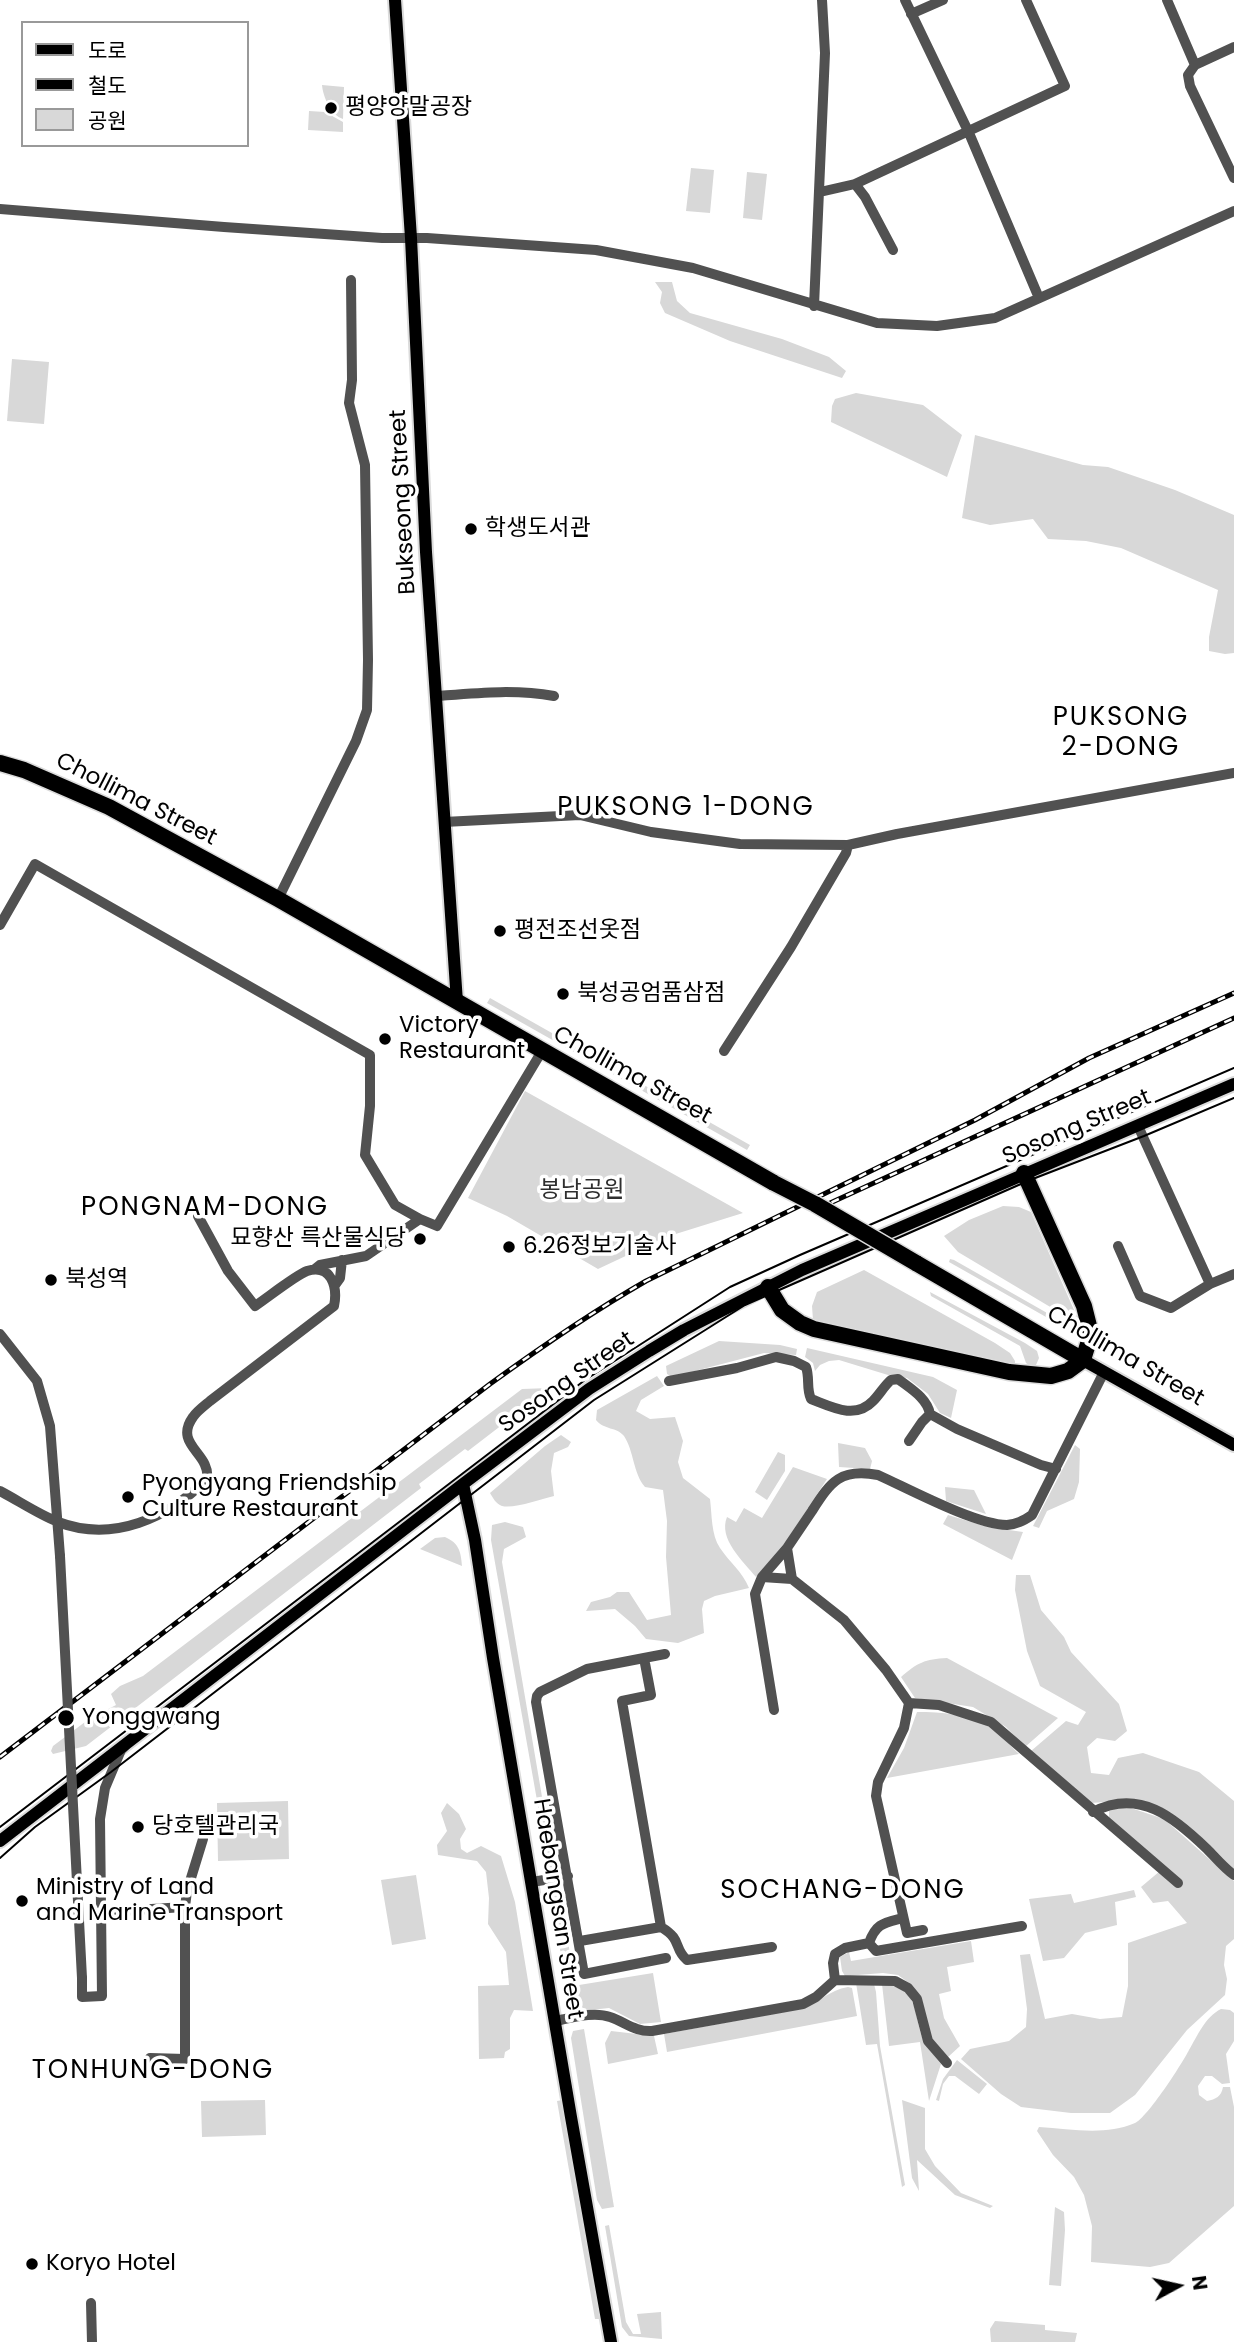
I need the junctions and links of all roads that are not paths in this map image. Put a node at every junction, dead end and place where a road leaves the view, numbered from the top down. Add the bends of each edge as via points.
1 (395, 0) edge
2 (822, 0) edge
3 (905, 0) edge
4 (943, 0) edge
5 (1026, 0) edge
6 (1167, 0) edge
7 (911, 14) junction
8 (1234, 47) edge
9 (1195, 65) junction
10 (969, 133) junction
11 (1234, 177) edge
12 (855, 184) junction
13 (820, 192) junction
14 (0, 209) edge
15 (1234, 211) edge
16 (411, 238) junction
17 (893, 250) dead end
18 (351, 280) dead end
19 (1039, 299) junction
20 (814, 306) junction
21 (437, 696) junction
22 (554, 696) dead end
23 (0, 763) edge
24 (1234, 773) edge
25 (444, 822) junction
26 (848, 845) junction
27 (278, 899) junction
28 (0, 925) edge
29 (457, 1002) junction
30 (542, 1051) junction
31 (724, 1051) dead end
32 (1234, 1084) edge
33 (1138, 1126) junction
34 (1024, 1173) junction
35 (198, 1216) dead end
36 (420, 1219) junction
37 (1118, 1246) dead end
38 (342, 1260) junction
39 (313, 1271) junction
40 (1234, 1274) edge
41 (335, 1284) junction
42 (1210, 1284) junction
43 (768, 1287) junction
44 (0, 1334) edge
45 (1083, 1360) junction
46 (1104, 1372) junction
47 (669, 1381) dead end
48 (930, 1414) junction
49 (909, 1441) dead end
50 (1234, 1445) edge
51 (1056, 1469) junction
52 (463, 1484) junction
53 (0, 1491) edge
54 (59, 1522) junction
55 (787, 1548) junction
56 (762, 1577) junction
57 (792, 1579) junction
58 (665, 1654) dead end
59 (644, 1658) junction
60 (909, 1703) junction
61 (774, 1710) dead end
62 (137, 1734) junction
63 (1093, 1812) junction
64 (203, 1839) dead end
65 (0, 1841) edge
66 (1234, 1875) edge
67 (568, 1876) junction
68 (532, 1882) junction
69 (1178, 1883) dead end
70 (185, 1907) junction
71 (101, 1912) junction
72 (903, 1918) junction
73 (1022, 1926) dead end
74 (661, 1927) junction
75 (923, 1930) dead end
76 (580, 1941) junction
77 (869, 1943) junction
78 (772, 1947) dead end
79 (666, 1958) dead end
80 (835, 1980) junction
81 (555, 2021) junction
82 (150, 2058) dead end
83 (947, 2063) dead end
84 (91, 2303) dead end
85 (92, 2342) edge
86 (611, 2342) edge

1 - 16 main road, Bukseong Street
2 - 13 street via 825,53
3 - 7 street
4 - 7 street
5 - 10 street via 1065,86
6 - 9 street
7 - 10 street
8 - 9 street
9 - 11 street via 1188,75 1190,86
10 - 12 street
10 - 19 street
12 - 13 street
12 - 17 street
13 - 20 street
14 - 16 street
15 - 19 street
16 - 20 street via 582,249 645,258
16 - 21 main road, Bukseong Street
18 - 27 street via 349,403 365,465 367,710
19 - 20 street via 995,318 937,326 877,323
21 - 22 street via 500,692
21 - 25 main road, Bukseong Street
23 - 27 highway, Chollima Street via 109,807
24 - 26 street
25 - 26 street via 580,815 651,832 740,844
25 - 29 main road, Bukseong Street
26 - 31 street via 791,947
27 - 29 highway, Chollima Street
28 - 36 street via 35,864 370,1055 365,1155 395,1205
29 - 30 highway, Chollima Street
30 - 36 street via 436,1226
30 - 45 highway, Chollima Street, bridge
32 - 33 main road, Sosong Street
33 - 34 main road, Sosong Street
33 - 42 street
34 - 43 main road, Sosong Street
34 - 45 highway via 1084,1306 1091,1334
35 - 39 street via 228,1271 256,1306
36 - 38 street via 366,1256
37 - 42 street via 1140,1296 1171,1308
38 - 39 street
38 - 41 street
39 - 41 street via 323,1270
40 - 42 street
41 - 54 street via 334,1306 191,1419 190,1447 208,1471 207,1479 194,1491 161,1514 121,1529
43 - 45 highway via 790,1317 820,1331 1009,1372 1051,1376
43 - 52 main road, Sosong Street via 684,1330 589,1389
44 - 54 street via 37,1381 50,1426
45 - 46 main road, Chollima Street
46 - 50 main road, Chollima Street
46 - 51 street
47 - 48 street via 776,1357 806,1367 811,1399 860,1411 891,1380 898,1379 923,1399
48 - 49 street
48 - 51 street
51 - 55 street via 1032,1515 1007,1525 986,1522 878,1475 860,1472 843,1476 828,1485
52 - 62 main road, Sosong Street
52 - 68 main road, Haebangsan Street
53 - 54 street
54 - 71 street, bridge via 82,1997 102,1996
55 - 56 street
55 - 57 street
56 - 57 street
56 - 61 street via 754,1601
57 - 60 street via 844,1620
58 - 59 street
59 - 67 street via 587,1669 537,1696
59 - 74 street via 651,1695 622,1701
60 - 63 street via 939,1705 991,1722
60 - 72 street via 904,1728 876,1796
62 - 65 main road, Sosong Street
62 - 71 street via 121,1750 105,1788 100,1819
63 - 66 street via 1130,1803 1156,1809 1178,1822
63 - 69 street
64 - 70 street
67 - 68 street
67 - 76 street
68 - 81 main road, Haebangsan Street
70 - 71 street
70 - 82 street via 185,2059
72 - 75 street via 907,1933
72 - 77 street via 882,1923
73 - 77 street via 876,1951
74 - 76 street
74 - 78 street via 674,1934 687,1960
76 - 79 street via 584,1974
77 - 80 street via 835,1954
80 - 81 street via 803,2004 652,2031 636,2029 608,2015
80 - 83 street via 895,1981 908,1988 917,1999 928,2041
81 - 86 main road, Haebangsan Street
84 - 85 street

